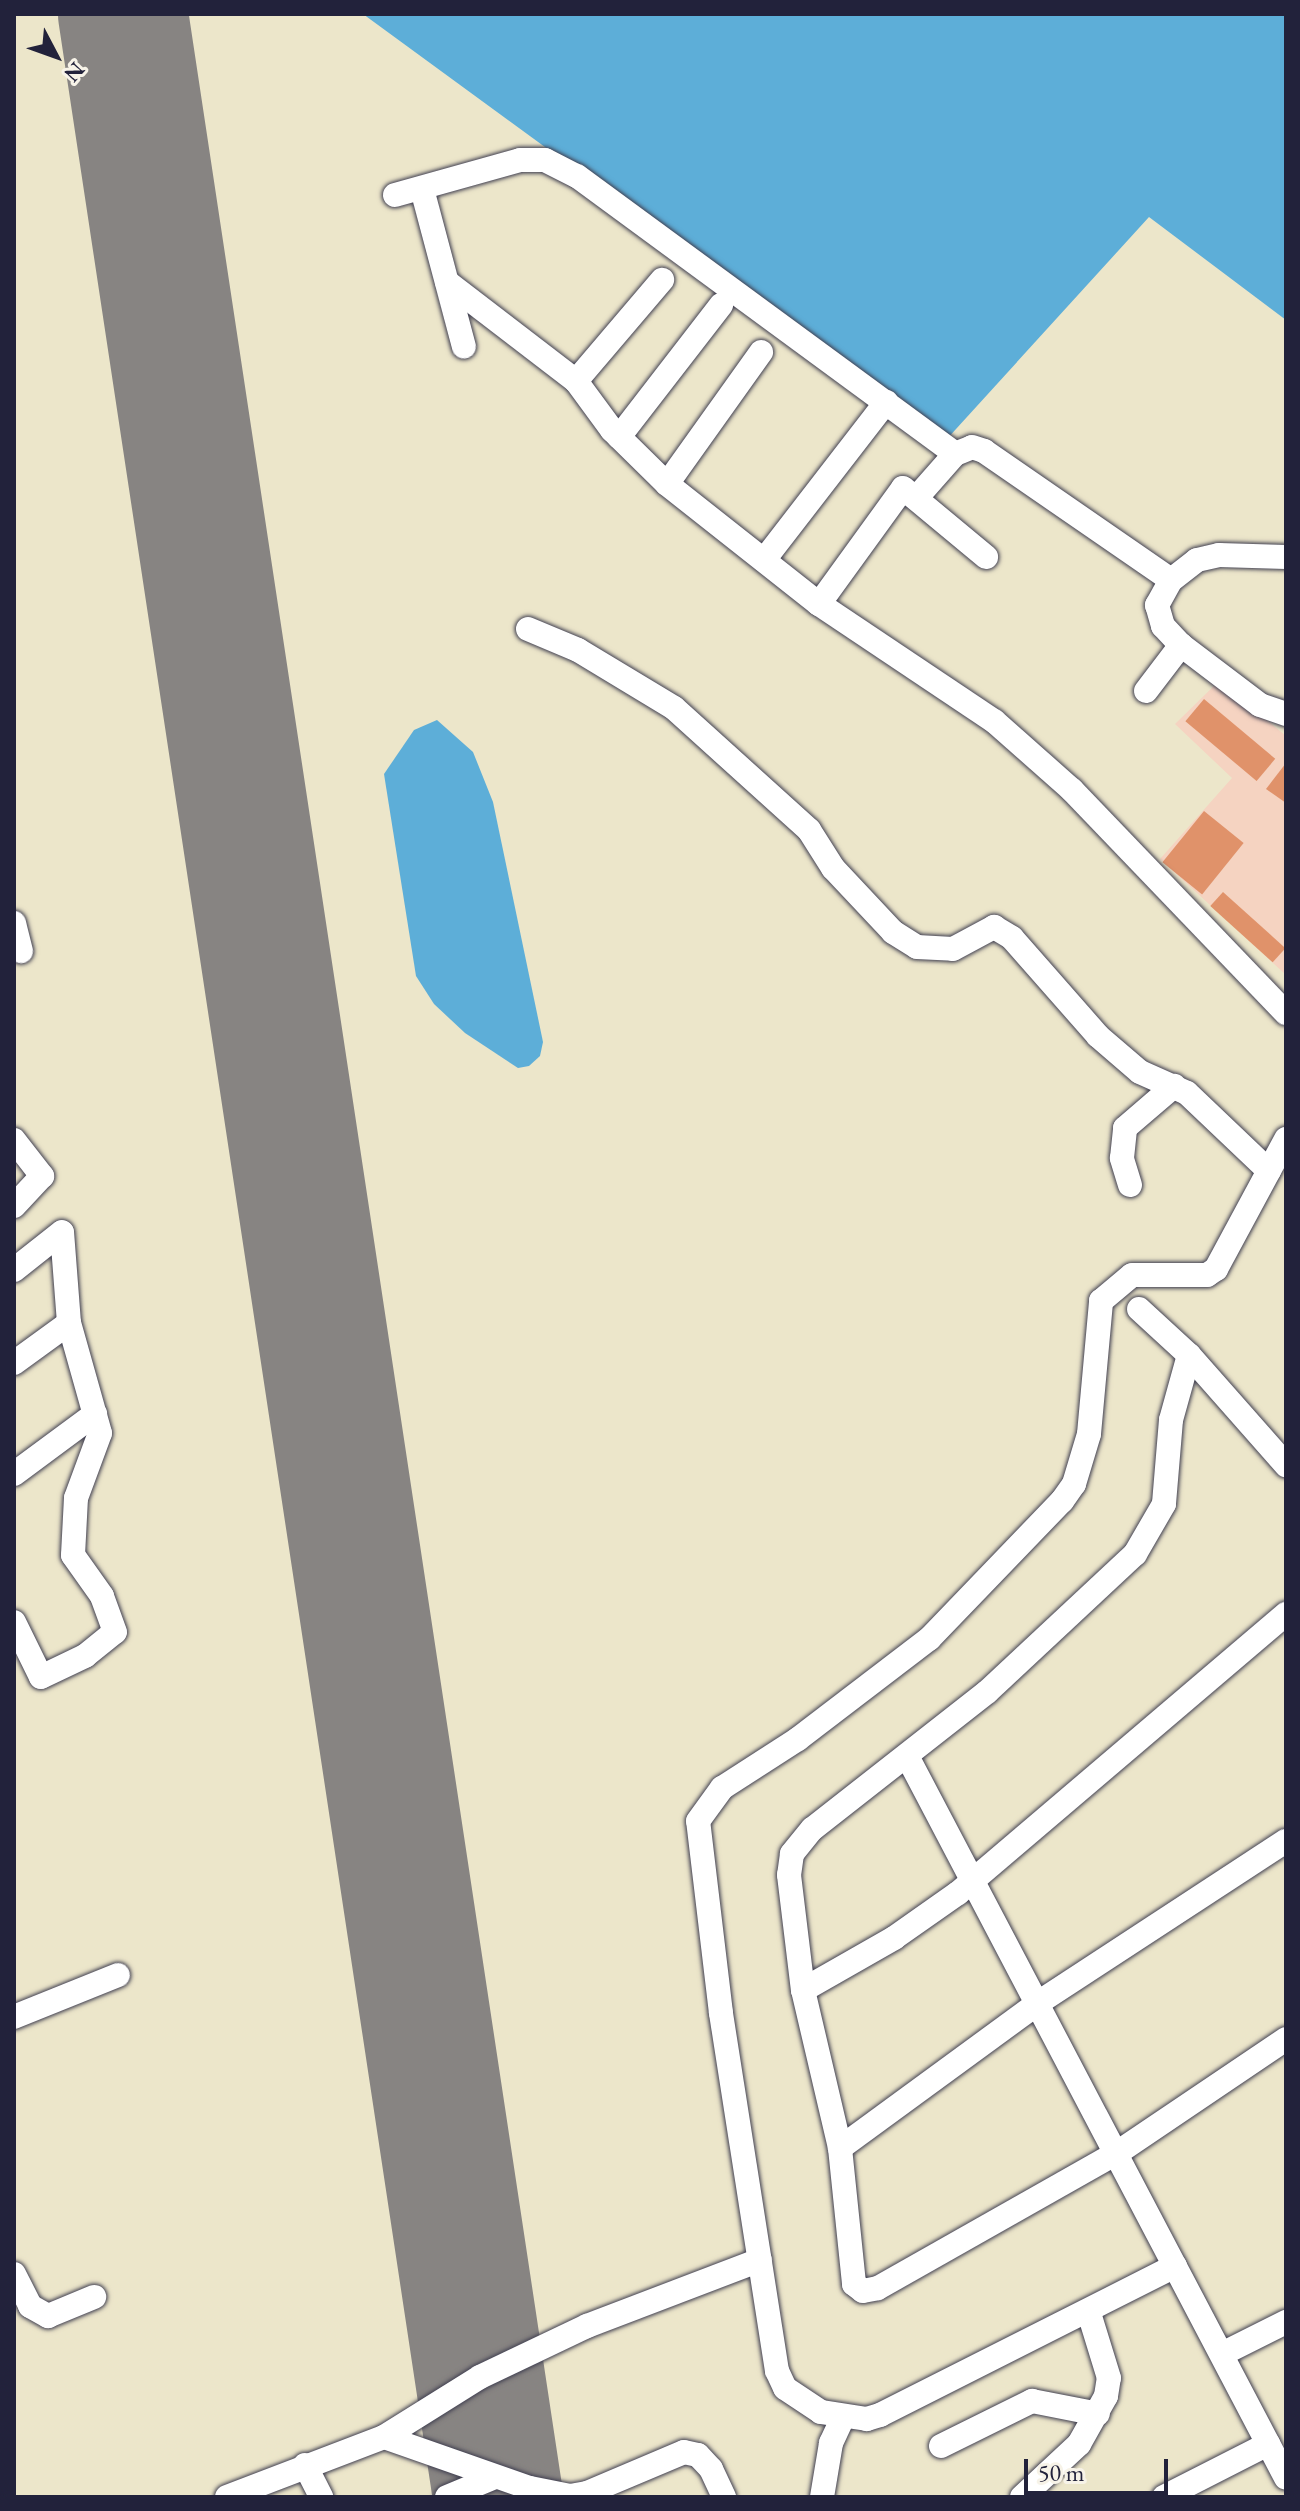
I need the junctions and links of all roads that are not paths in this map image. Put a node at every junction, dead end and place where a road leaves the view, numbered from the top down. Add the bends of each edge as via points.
1 (422, 189) junction
2 (395, 195) dead end
3 (662, 280) dead end
4 (447, 282) junction
5 (721, 305) dead end
6 (464, 347) dead end
7 (761, 352) dead end
8 (576, 381) junction
9 (886, 402) junction
10 (619, 437) junction
11 (955, 454) junction
12 (667, 484) junction
13 (918, 496) junction
14 (986, 557) dead end
15 (1286, 557) edge
16 (764, 560) junction
17 (1171, 580) junction
18 (819, 604) junction
19 (528, 629) dead end
20 (1181, 645) junction
21 (1146, 691) dead end
22 (1286, 714) edge
23 (14, 923) edge
24 (21, 951) dead end
25 (1286, 1013) edge
26 (1174, 1086) junction
27 (1286, 1139) edge
28 (14, 1140) edge
29 (1269, 1171) junction
30 (1130, 1185) dead end
31 (14, 1206) edge
32 (14, 1270) edge
33 (1139, 1309) dead end
34 (69, 1323) junction
35 (1189, 1355) junction
36 (14, 1363) edge
37 (95, 1414) junction
38 (1286, 1465) edge
39 (14, 1474) edge
40 (1286, 1614) edge
41 (14, 1622) edge
42 (907, 1756) junction
43 (1286, 1841) edge
44 (974, 1878) junction
45 (118, 1975) dead end
46 (803, 1990) junction
47 (1038, 2003) junction
48 (14, 2017) edge
49 (1286, 2039) edge
50 (840, 2148) junction
51 (1117, 2153) junction
52 (760, 2260) junction
53 (1175, 2266) junction
54 (14, 2274) edge
55 (94, 2297) dead end
56 (1089, 2313) junction
57 (1286, 2322) edge
58 (1222, 2354) junction
59 (1098, 2414) junction
60 (843, 2417) junction
61 (384, 2437) junction
62 (1268, 2444) junction
63 (941, 2446) dead end
64 (305, 2465) junction
65 (495, 2477) junction
66 (1286, 2478) edge
67 (530, 2493) edge
68 (227, 2497) edge
69 (321, 2497) edge
70 (447, 2497) edge
71 (724, 2497) edge
72 (822, 2497) edge
73 (1022, 2497) edge
74 (1164, 2497) edge

1 - 2 street
1 - 4 street
1 - 9 street via 520,160 545,160 577,176
3 - 8 street
4 - 6 street
4 - 8 street
5 - 10 street
7 - 12 street
8 - 10 street
9 - 11 street
9 - 16 street
10 - 12 street
11 - 13 street
11 - 17 street via 972,447 984,451
12 - 16 street
13 - 14 street
13 - 18 street via 903,488
15 - 17 street via 1219,555 1197,560
16 - 18 street
17 - 20 street via 1157,605 1163,626
18 - 25 street via 878,638 1028,751
19 - 26 street via 588,656 674,708 809,830 833,868 893,932 917,947 944,951 985,929 1002,931 1098,1036 1140,1072
20 - 21 street
20 - 22 street via 1260,705
23 - 24 street
26 - 29 street
26 - 30 street via 1125,1128 1122,1158
27 - 29 street
28 - 31 street via 42,1176
29 - 52 street via 1216,1269 1207,1275 1132,1275 1101,1301 1081,1467 1042,1524 929,1639 810,1730 722,1788 703,1810 698,1821 702,1862
32 - 34 street via 62,1232
33 - 35 street
34 - 36 street
34 - 37 street
35 - 38 street
35 - 42 street via 1171,1420 1164,1504 1135,1554 987,1692
37 - 39 street
37 - 41 street via 100,1440 76,1498 73,1555 102,1596 115,1632 85,1656 41,1677
40 - 44 street
42 - 44 street
42 - 46 street via 812,1829 792,1854 789,1875
43 - 47 street
44 - 46 street via 894,1938
44 - 47 street
45 - 48 street
46 - 50 street
47 - 50 street
47 - 51 street
49 - 51 street
50 - 51 street via 852,2279 869,2292
51 - 53 street
52 - 60 street via 780,2379 800,2401
52 - 61 street via 563,2337 480,2377
53 - 56 street
53 - 58 street
54 - 55 street via 30,2306 48,2316
56 - 59 street via 1109,2378
56 - 60 street via 880,2415
57 - 58 street
58 - 62 street
59 - 63 street via 1032,2401
59 - 73 street via 1063,2463
60 - 72 street via 831,2443
61 - 64 street
61 - 65 street
62 - 66 street
62 - 74 street
64 - 68 street
64 - 69 street
65 - 67 street
65 - 70 street
67 - 71 street via 587,2493 684,2452 698,2455 711,2469

